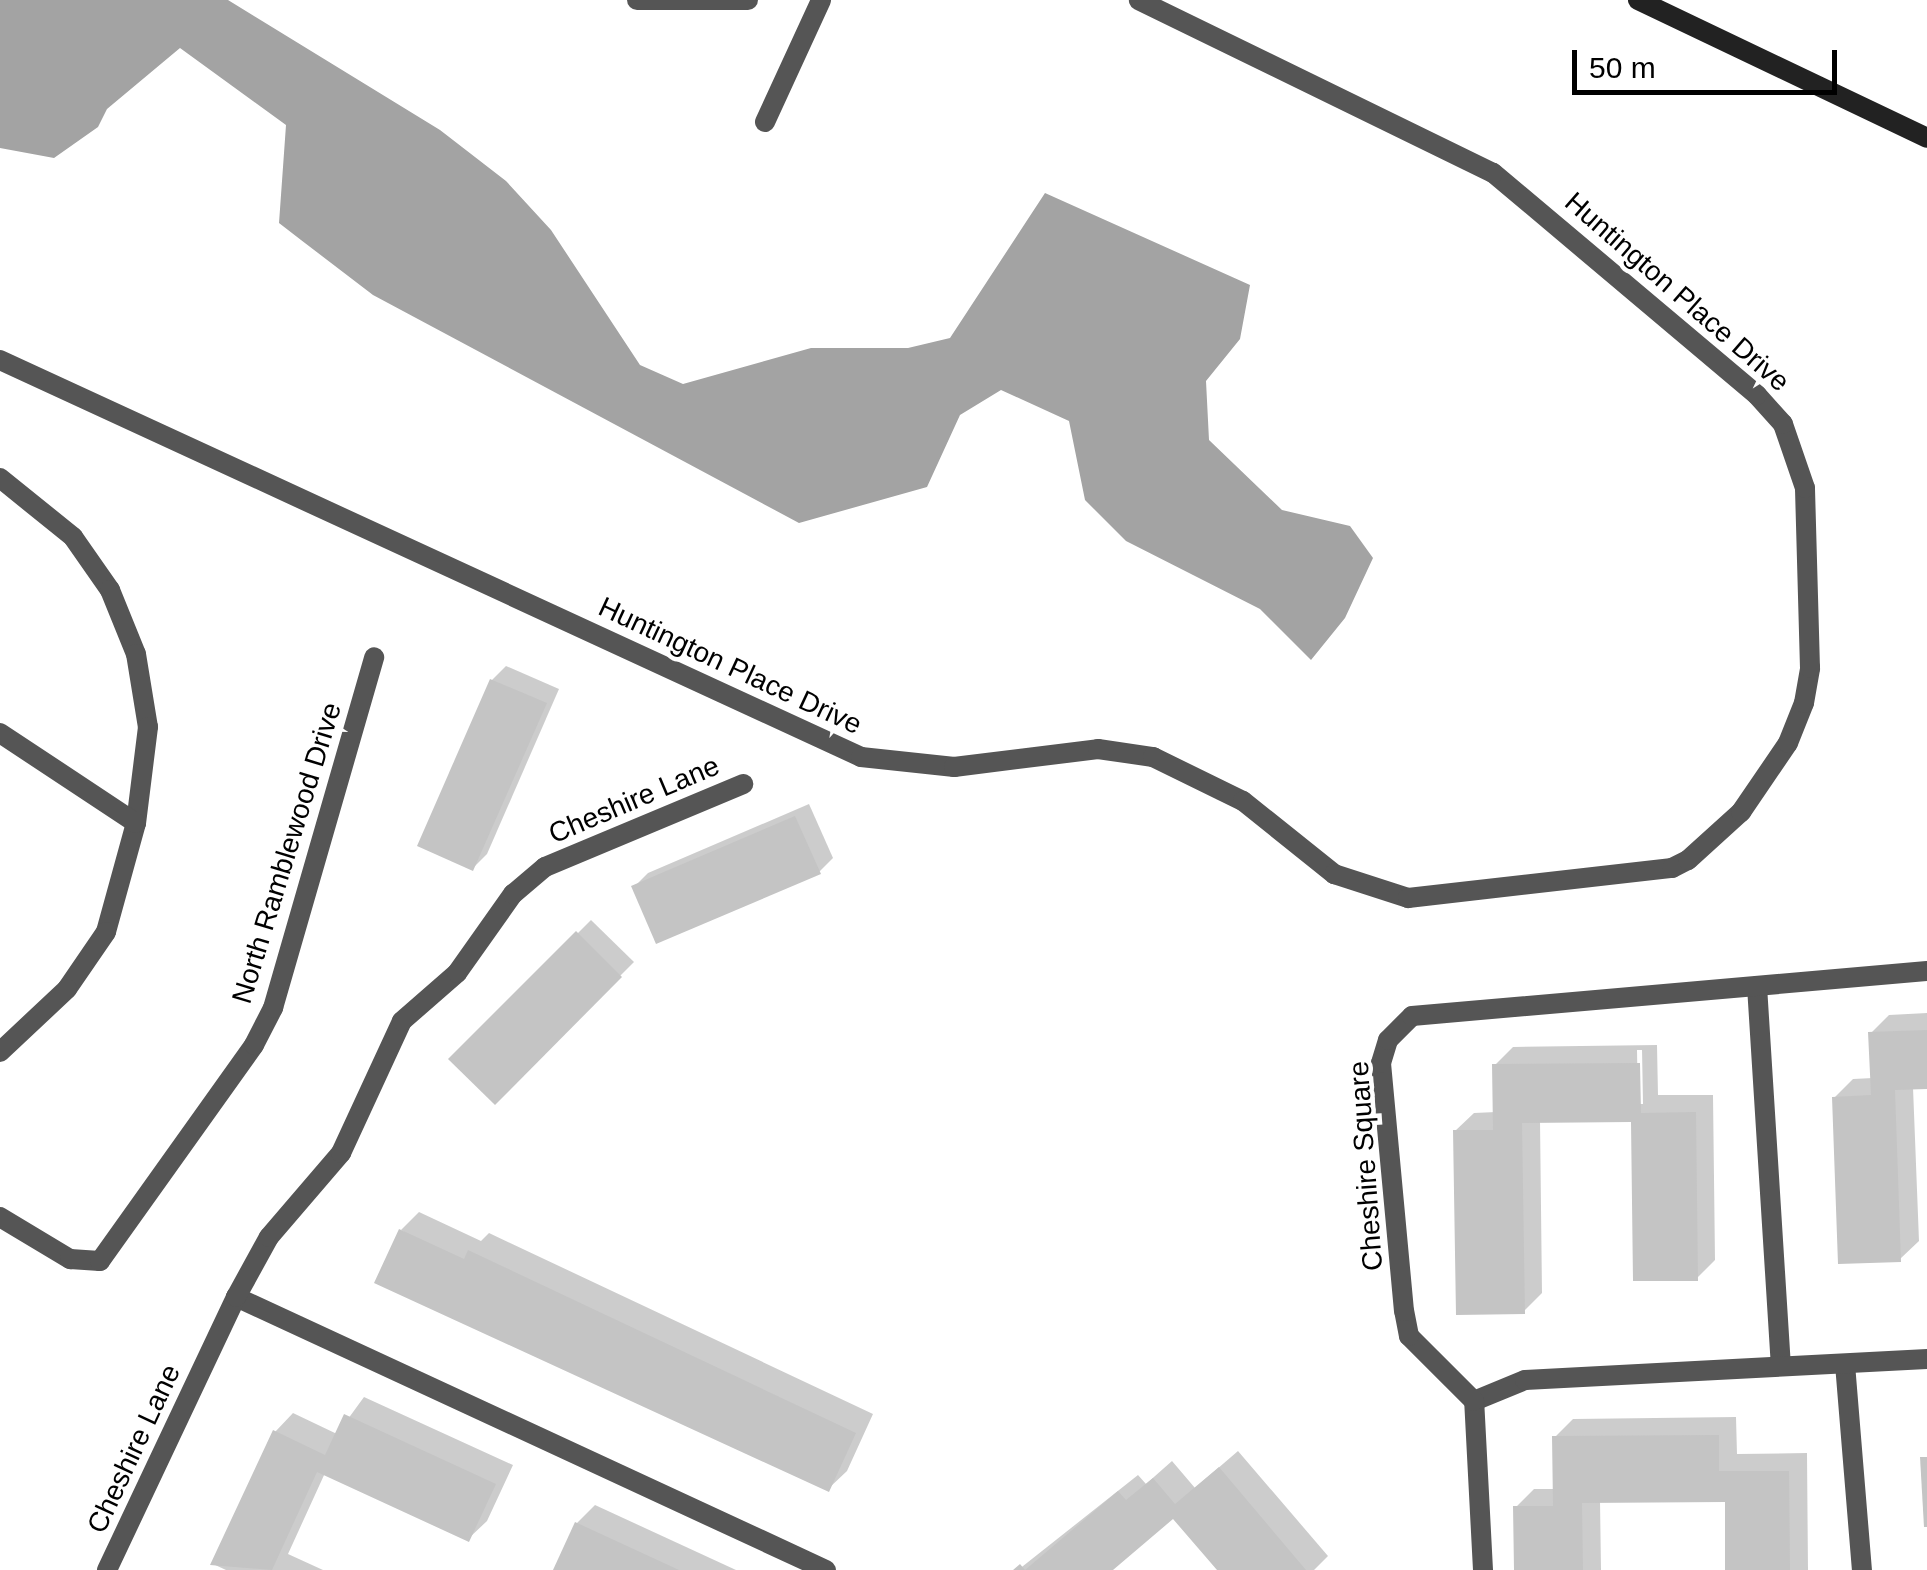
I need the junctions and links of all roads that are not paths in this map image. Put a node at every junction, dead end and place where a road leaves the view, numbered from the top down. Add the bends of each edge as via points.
1 (637, 0) edge
2 (748, 0) edge
3 (821, 0) edge
4 (1139, 0) edge
5 (1638, 0) edge
6 (765, 122) dead end
7 (1927, 138) edge
8 (0, 360) edge
9 (0, 478) edge
10 (374, 657) dead end
11 (0, 733) edge
12 (743, 784) dead end
13 (136, 823) junction
14 (1927, 972) edge
15 (1757, 986) junction
16 (0, 1052) edge
17 (0, 1217) edge
18 (236, 1297) junction
19 (1927, 1359) edge
20 (1781, 1364) junction
21 (1845, 1364) junction
22 (1474, 1401) junction
23 (107, 1570) edge
24 (826, 1570) edge
25 (1483, 1570) edge
26 (1862, 1570) edge

1 - 2 street
3 - 6 street
4 - 8 street, Huntington Place Drive via 1493,173 1783,424 1805,488 1810,668 1804,704 1788,743 1742,812 1688,860 1672,868 1408,898 1370,891 1334,874 1244,801 1153,758 1098,749 954,767 861,756
5 - 7 street
9 - 13 street via 73,537 126,624 148,727
10 - 17 street, North Ramblewood Drive via 273,1008 254,1046 100,1261 70,1259
11 - 13 street
12 - 18 street, Cheshire Lane via 545,868 513,894 475,952 402,1021 341,1153 268,1237
13 - 16 street via 106,932 67,989
14 - 15 street, Cheshire Square
15 - 20 street
15 - 22 street, Cheshire Square via 1412,1016 1388,1040 1381,1063 1410,1336
18 - 23 street, Cheshire Lane
18 - 24 street
19 - 21 street
20 - 21 street
20 - 22 street via 1526,1380
21 - 26 street
22 - 25 street

